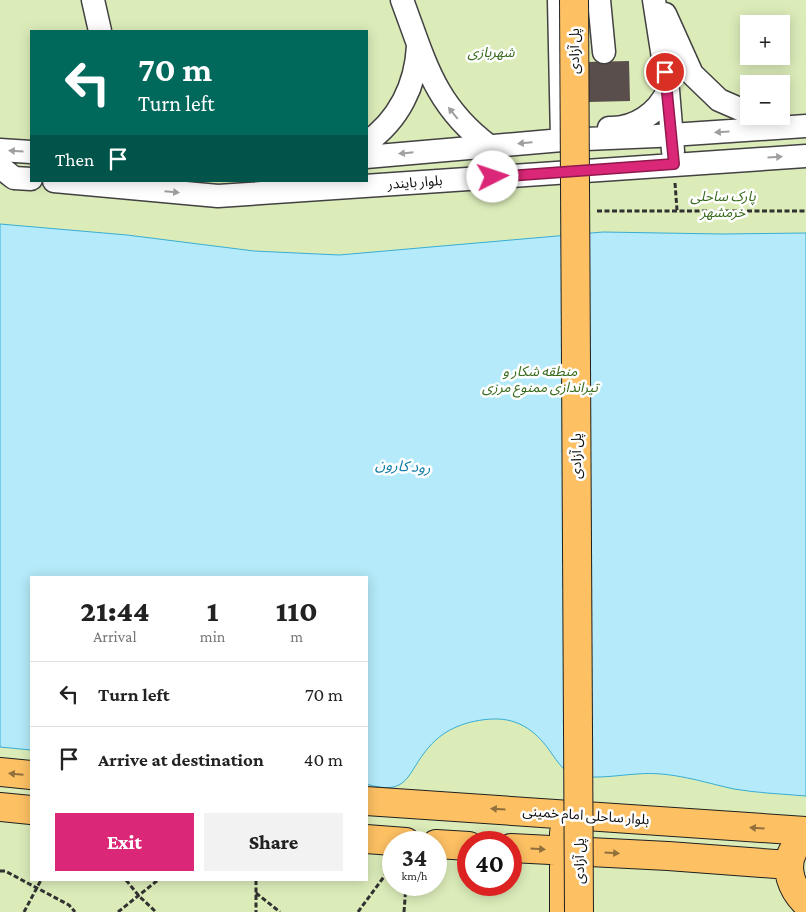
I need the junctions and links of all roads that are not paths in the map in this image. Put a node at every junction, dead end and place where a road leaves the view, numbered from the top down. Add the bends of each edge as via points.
1 (93, 0) edge
2 (402, 0) edge
3 (559, 0) edge
4 (574, 0) edge
5 (599, 0) edge
6 (654, 0) edge
7 (660, 0) edge
8 (100, 30) edge
9 (418, 43) junction
10 (604, 52) dead end
11 (668, 90) junction
12 (560, 103) junction
13 (740, 109) edge
14 (799, 126) edge
15 (672, 135) junction
16 (368, 140) edge
17 (562, 140) junction
18 (489, 146) junction
19 (0, 150) edge
20 (30, 152) edge
21 (806, 156) edge
22 (368, 157) edge
23 (674, 164) junction
24 (0, 167) edge
25 (493, 177) junction
26 (30, 179) edge
27 (65, 182) edge
28 (0, 772) edge
29 (30, 775) edge
30 (368, 801) edge
31 (0, 807) edge
32 (30, 810) edge
33 (564, 814) junction
34 (806, 833) edge
35 (368, 839) edge
36 (382, 840) edge
37 (522, 849) edge
38 (564, 851) junction
39 (789, 865) junction
40 (806, 903) edge
41 (564, 912) edge
42 (579, 912) edge

1 - 8 street
2 - 9 street
3 - 12 street
4 - 42 main road, پل آزادی, bridge
5 - 10 street
6 - 11 street
7 - 13 street via 692,74 719,100
9 - 16 street via 414,74 403,102 384,128
18 -> 9 street via 450,110 431,78
11 - 12 street via 656,110 624,126 589,124 568,112
11 - 15 street
12 - 17 street
14 -> 15 street
15 - 17 street
15 - 23 street
17 -> 18 street
18 -> 22 street
18 - 25 street
20 -> 19 street
23 -> 21 street, بلوار بایندر
23 - 25 street, بلوار بایندر
24 - 26 street via 14,178
27 -> 25 street, بلوار بایندر via 218,196
29 -> 28 main road
33 -> 30 main road, بلوار ساحلی امام خمینی
31 - 32 main road
34 -> 33 main road, بلوار ساحلی امام خمینی
33 - 38 main road
34 - 39 main road via 792,852
35 - 36 main road
37 -> 38 main road
38 -> 39 main road
38 - 41 main road
39 - 40 main road via 790,880

